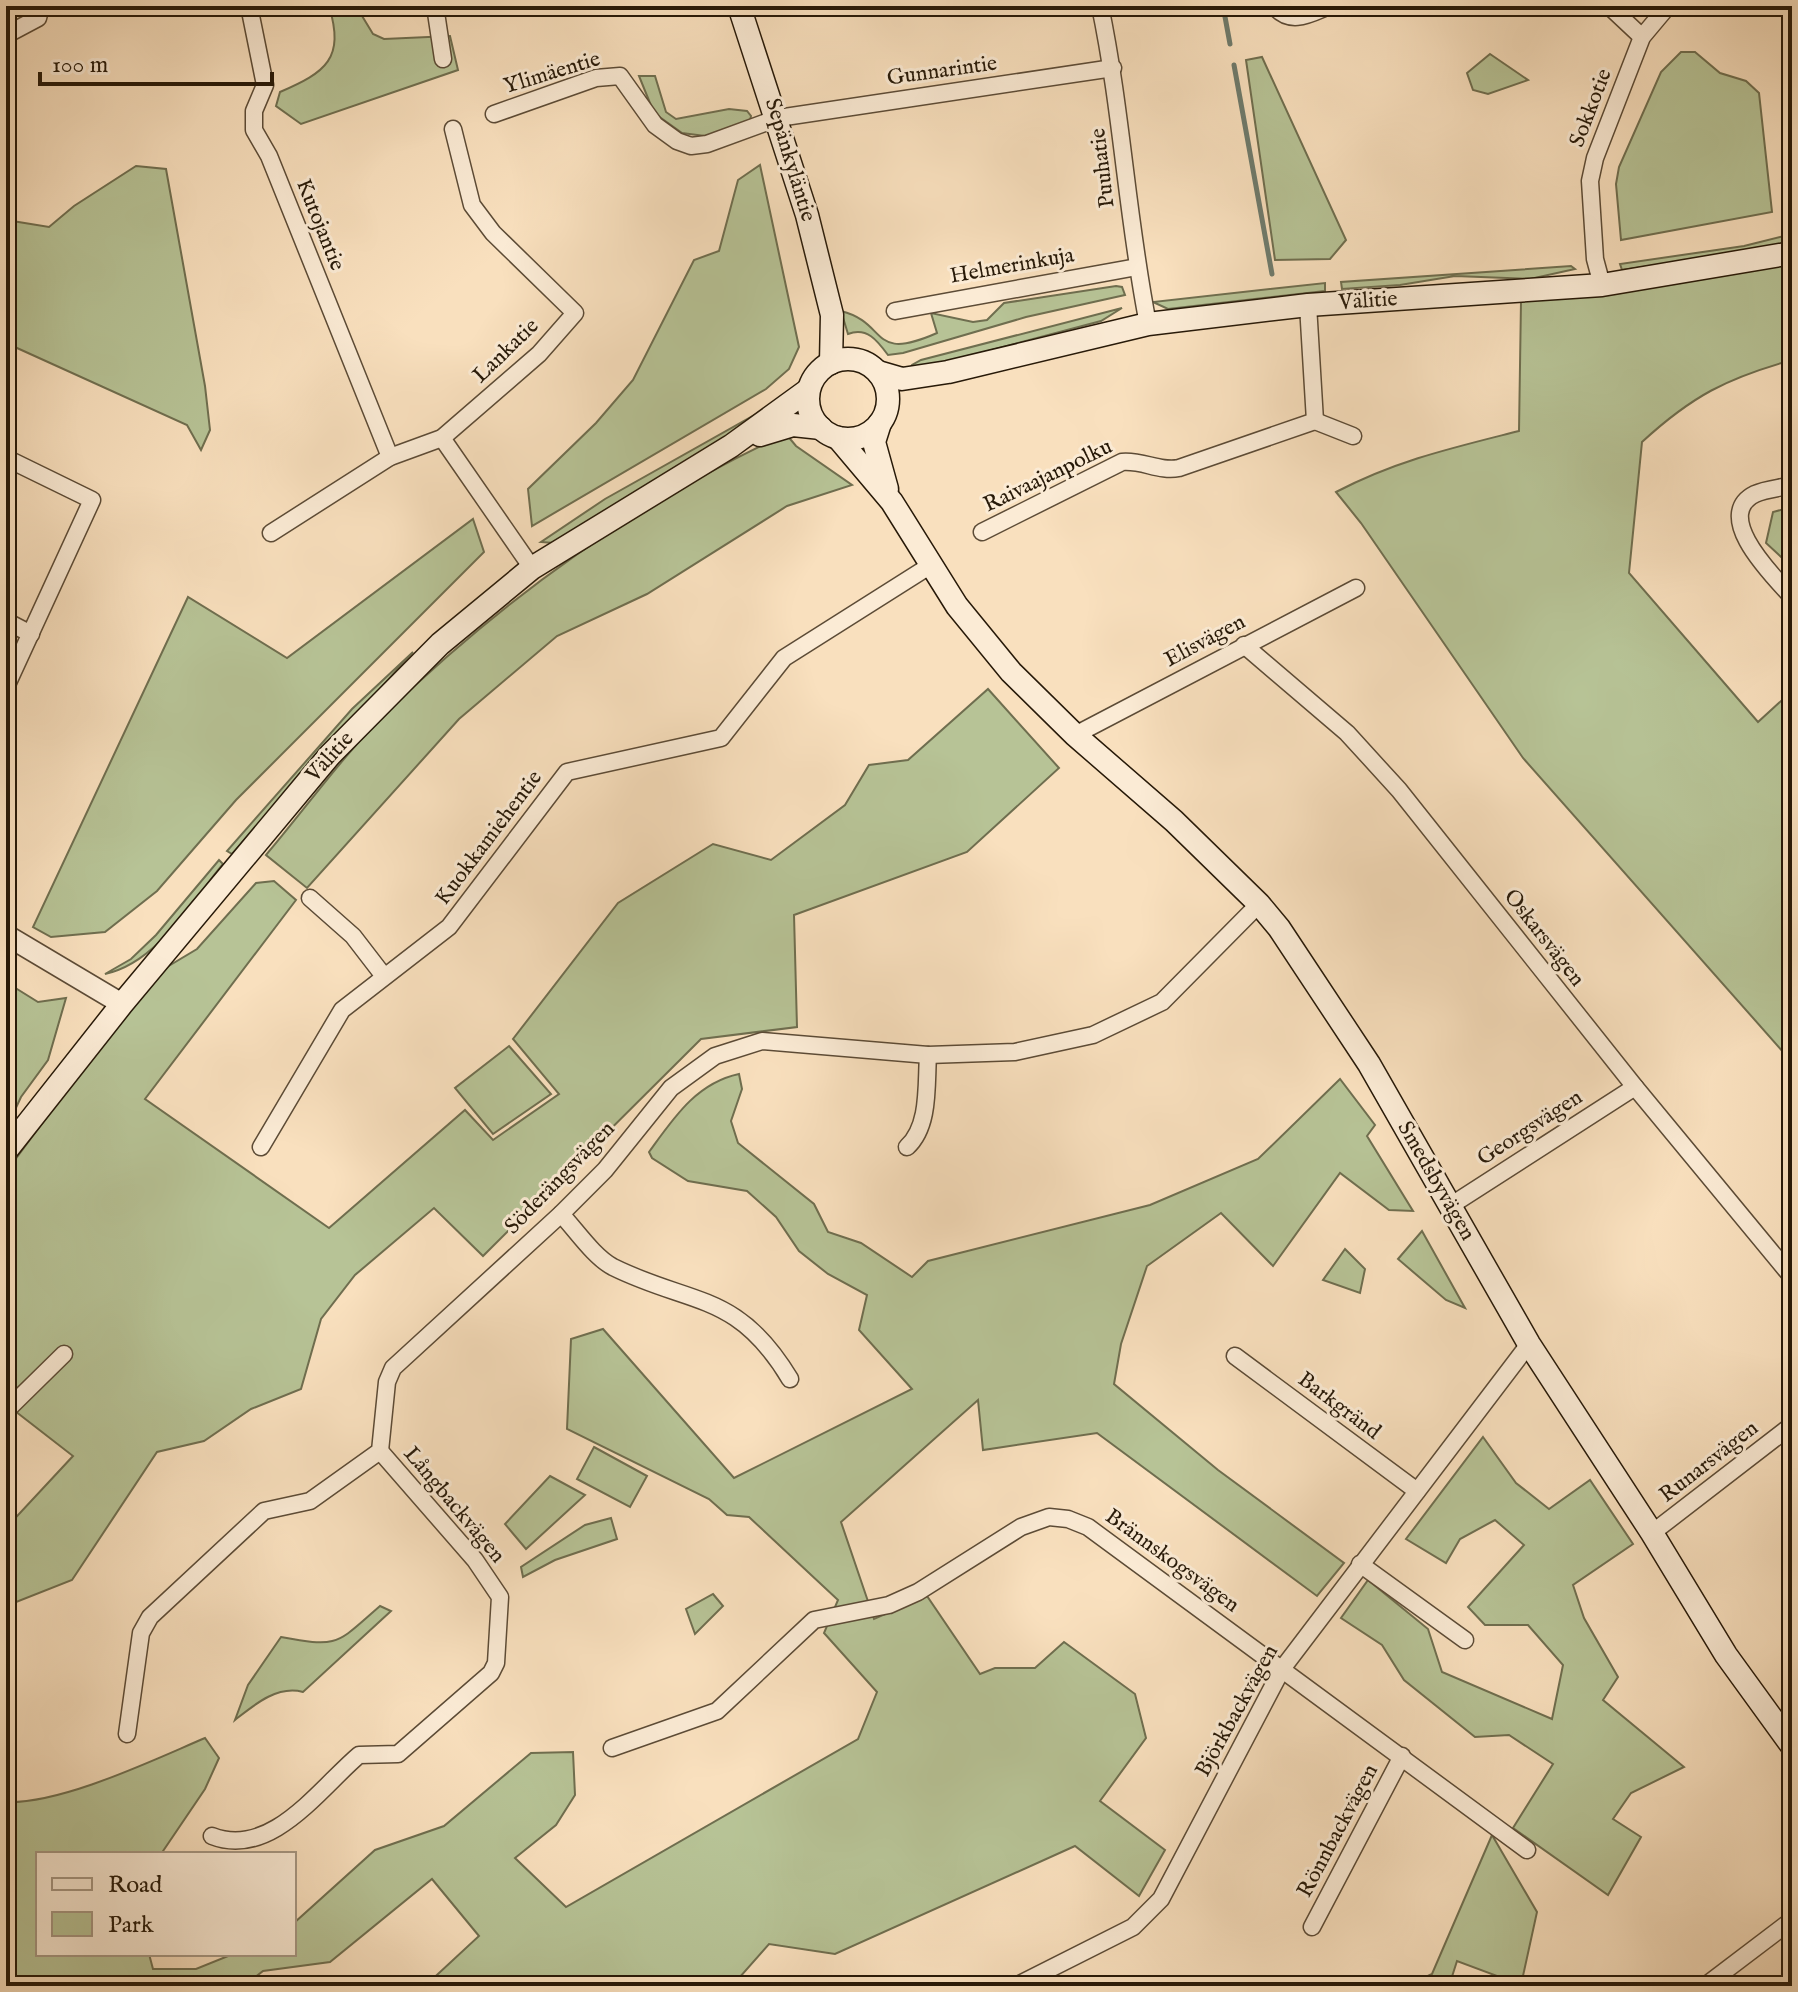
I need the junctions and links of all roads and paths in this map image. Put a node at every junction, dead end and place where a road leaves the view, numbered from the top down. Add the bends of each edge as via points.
1 (41, 6) edge
2 (249, 6) edge
3 (435, 6) edge
4 (739, 6) edge
5 (1100, 6) edge
6 (1274, 6) edge
7 (1329, 6) edge
8 (1609, 6) edge
9 (1668, 6) edge
10 (6, 35) edge
11 (1642, 37) junction
12 (443, 59) dead end
13 (1113, 68) junction
14 (494, 114) dead end
15 (778, 118) junction
16 (453, 129) dead end
17 (1792, 253) edge
18 (1137, 267) junction
19 (1602, 285) junction
20 (1308, 305) junction
21 (895, 311) dead end
22 (832, 315) junction
23 (1148, 324) junction
24 (831, 363) junction
25 (871, 367) junction
26 (948, 372) junction
27 (808, 390) junction
28 (884, 416) junction
29 (1315, 421) junction
30 (829, 433) junction
31 (1353, 436) dead end
32 (442, 438) junction
33 (731, 446) junction
34 (390, 457) junction
35 (6, 458) edge
36 (1792, 485) edge
37 (892, 502) junction
38 (982, 532) dead end
39 (271, 533) dead end
40 (931, 565) junction
41 (532, 568) junction
42 (1356, 588) dead end
43 (1792, 597) edge
44 (6, 621) edge
45 (31, 634) junction
46 (1244, 645) junction
47 (6, 687) edge
48 (1075, 735) junction
49 (310, 898) dead end
50 (1259, 904) junction
51 (6, 935) edge
52 (383, 975) junction
53 (122, 1004) junction
54 (928, 1055) junction
55 (1635, 1087) junction
56 (261, 1147) dead end
57 (907, 1147) dead end
58 (6, 1151) edge
59 (1450, 1206) junction
60 (561, 1214) junction
61 (1792, 1277) edge
62 (1529, 1344) junction
63 (64, 1354) dead end
64 (1235, 1356) dead end
65 (790, 1379) dead end
66 (6, 1411) edge
67 (1792, 1425) edge
68 (380, 1451) junction
69 (1417, 1491) junction
70 (1652, 1533) junction
71 (1360, 1564) junction
72 (1465, 1640) dead end
73 (1282, 1669) junction
74 (127, 1734) dead end
75 (1792, 1746) edge
76 (612, 1748) dead end
77 (1402, 1756) junction
78 (212, 1836) dead end
79 (1527, 1850) dead end
80 (1792, 1920) edge
81 (1312, 1927) dead end
82 (1016, 1986) edge
83 (1705, 1986) edge

1 - 10 street via 38,18
2 - 34 street, Kutojantie via 265,85 254,111 254,130
3 - 12 street
4 - 15 main road, Sepänkyläntie
5 - 13 street, Puuhatie
6 - 7 street via 1291,18
8 - 11 street
9 - 11 street, Sokkotie
11 - 19 street, Sokkotie via 1590,181
13 - 15 street, Gunnarintie
13 - 18 street, Puuhatie
14 - 15 street, Ylimäentie via 596,78 620,76 655,125 691,146
15 - 22 main road, Sepänkyläntie
16 - 32 street, Lankatie via 472,205 493,233 575,313 539,354
17 - 19 main road, Välitie
18 - 21 street, Helmerinkuja
18 - 23 street, Puuhatie
19 - 20 main road, Välitie
20 - 23 main road, Välitie
20 - 29 street
22 - 24 main road, Sepänkyläntie
22 - 25 main road, Sepänkyläntie
23 - 26 main road, Välitie
24 - 25 main road via 851,359
24 - 27 main road via 817,373
25 - 26 main road, Välitie via 902,379
25 - 28 main road via 888,396
26 - 28 main road, Välitie
27 - 30 main road via 810,413
27 - 33 main road, Välitie
28 - 30 main road via 861,437
28 - 37 main road via 874,442
29 - 31 street
29 - 38 street, Raivaajanpolku via 1166,471 1138,460 1122,462
30 - 33 main road, Välitie via 793,425
30 - 37 main road
32 - 34 street, Lankatie
32 - 41 street
33 - 41 main road, Välitie
34 - 39 street, Lankatie
35 - 45 street via 92,500
36 - 43 street via 1753,494 1742,507 1741,529
37 - 40 main road
40 - 48 main road, Smedsbyvägen via 1011,672
40 - 52 street, Kuokkamiehentie via 784,658 721,738 567,772 449,927
41 - 53 main road, Välitie via 440,644 330,755
42 - 46 street, Elisvägen
44 - 45 street
45 - 47 street
46 - 48 street, Elisvägen
46 - 55 street, Oskarsvägen via 1347,733 1399,790
48 - 50 main road, Smedsbyvägen
49 - 52 street via 353,936
50 - 54 street, Söderängsvägen via 1170,995 1138,1016 1093,1035 1015,1052
50 - 59 main road, Smedsbyvägen via 1369,1064
51 - 53 street
52 - 56 street, Kuokkamiehentie via 342,1010
53 - 58 main road, Välitie
54 - 57 street via 922,1121 917,1138
54 - 60 street, Söderängsvägen via 784,1041 730,1049 671,1088 605,1170
55 - 59 street, Georgsvägen
55 - 61 street, Oskarsvägen
59 - 62 main road, Smedsbyvägen
60 - 65 street via 610,1265 695,1296 759,1334
60 - 68 street, Söderängsvägen via 393,1368
62 - 69 street, Björkbackvägen
62 - 70 main road, Smedsbyvägen
63 - 66 street
64 - 69 street, Barkgränd
67 - 70 street, Runarsvägen
68 - 74 street via 310,1501 264,1511 150,1617 141,1633
68 - 78 street, Långbackvägen via 475,1560 500,1597 496,1663 398,1754 359,1755 268,1836 242,1842
69 - 71 street, Björkbackvägen
70 - 75 main road, Smedsbyvägen via 1726,1655
71 - 72 street
71 - 73 street, Björkbackvägen
73 - 76 street, Brännskogsvägen via 1088,1527 1049,1517 1021,1527 889,1605 814,1620 717,1711
73 - 77 street, Rönnbackvägen
73 - 82 street, Björkbackvägen via 1161,1899 1133,1927
77 - 79 street, Rönnbackvägen
77 - 81 street, Rönnbackvägen
80 - 83 street

